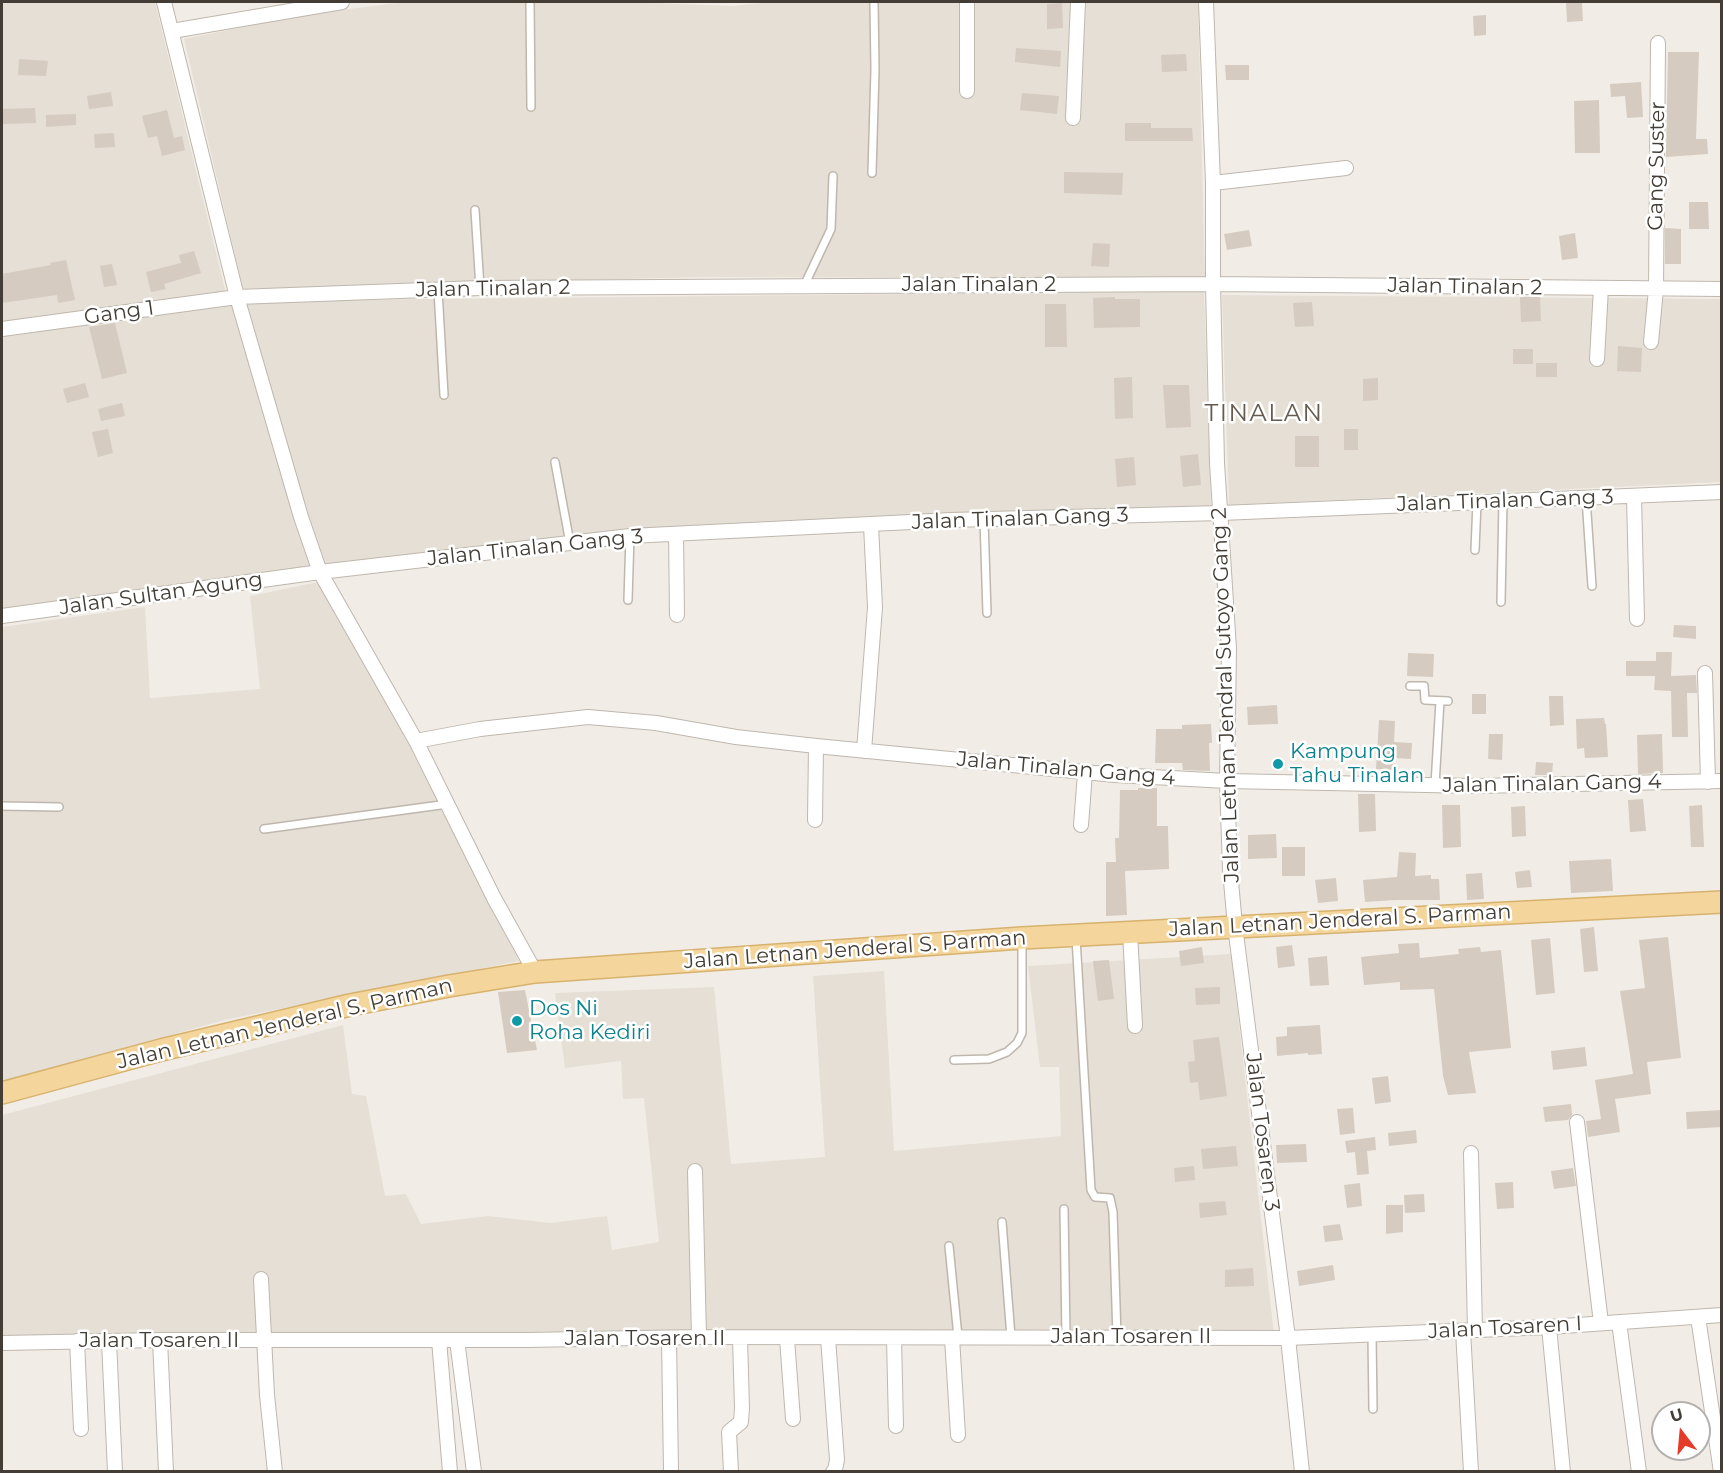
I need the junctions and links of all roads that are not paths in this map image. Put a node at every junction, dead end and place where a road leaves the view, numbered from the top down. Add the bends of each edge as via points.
1 (164, 2) edge
2 (342, 2) edge
3 (530, 2) edge
4 (874, 2) edge
5 (967, 2) edge
6 (1078, 2) edge
7 (1206, 2) edge
8 (312, 4) edge
9 (172, 31) junction
10 (1658, 43) dead end
11 (967, 91) dead end
12 (531, 107) dead end
13 (1073, 118) dead end
14 (1346, 168) dead end
15 (872, 172) dead end
16 (833, 176) dead end
17 (1213, 183) junction
18 (476, 210) dead end
19 (1213, 284) junction
20 (804, 286) junction
21 (480, 288) junction
22 (1601, 288) junction
23 (1656, 289) junction
24 (1722, 289) edge
25 (438, 290) junction
26 (237, 297) junction
27 (2, 329) edge
28 (1651, 342) dead end
29 (1597, 359) dead end
30 (444, 395) dead end
31 (555, 462) dead end
32 (1722, 492) edge
33 (1634, 497) junction
34 (1586, 498) junction
35 (1477, 501) junction
36 (1503, 501) junction
37 (1221, 513) junction
38 (984, 520) junction
39 (871, 525) junction
40 (676, 534) junction
41 (630, 536) junction
42 (570, 543) junction
43 (1475, 550) dead end
44 (320, 572) junction
45 (1592, 585) dead end
46 (628, 600) dead end
47 (1501, 602) dead end
48 (987, 613) dead end
49 (677, 615) dead end
50 (2, 616) edge
51 (1638, 619) dead end
52 (1705, 673) dead end
53 (1410, 686) dead end
54 (416, 741) junction
55 (816, 746) junction
56 (864, 751) junction
57 (1085, 773) junction
58 (1227, 781) junction
59 (1715, 782) edge
60 (1435, 785) junction
61 (448, 804) junction
62 (2, 806) edge
63 (59, 807) dead end
64 (815, 820) dead end
65 (1081, 825) dead end
66 (264, 829) dead end
67 (1722, 902) edge
68 (1235, 926) junction
69 (1130, 932) junction
70 (1076, 935) junction
71 (1022, 938) junction
72 (535, 972) junction
73 (1135, 1026) dead end
74 (954, 1060) dead end
75 (2, 1093) edge
76 (1577, 1122) dead end
77 (1471, 1153) dead end
78 (694, 1171) dead end
79 (1064, 1209) dead end
80 (1002, 1222) dead end
81 (949, 1246) dead end
82 (261, 1279) dead end
83 (1722, 1315) edge
84 (1698, 1317) junction
85 (1619, 1322) junction
86 (1601, 1323) junction
87 (1549, 1327) junction
88 (1469, 1330) junction
89 (1372, 1335) junction
90 (699, 1337) junction
91 (1011, 1337) junction
92 (1066, 1337) junction
93 (1117, 1337) junction
94 (669, 1338) junction
95 (740, 1338) junction
96 (828, 1338) junction
97 (894, 1338) junction
98 (955, 1338) junction
99 (1288, 1338) junction
100 (787, 1339) junction
101 (160, 1340) junction
102 (439, 1340) junction
103 (457, 1340) junction
104 (77, 1341) junction
105 (109, 1341) junction
106 (265, 1341) junction
107 (2, 1343) edge
108 (1373, 1409) dead end
109 (793, 1419) dead end
110 (896, 1426) dead end
111 (81, 1429) dead end
112 (958, 1435) dead end
113 (115, 1472) edge
114 (166, 1472) edge
115 (275, 1472) edge
116 (450, 1472) edge
117 (474, 1472) edge
118 (671, 1472) edge
119 (732, 1472) edge
120 (833, 1472) edge
121 (1302, 1472) edge
122 (1472, 1472) edge
123 (1563, 1472) edge
124 (1638, 1472) edge
125 (1721, 1472) edge

1 - 9 street
2 - 8 street
3 - 12 lane
4 - 15 lane
5 - 11 street
6 - 13 street
7 - 17 street, Jalan Letnan Jendral Sutoyo Gang 2
8 - 9 street
9 - 26 street
10 - 23 street, Gang Suster
14 - 17 street
16 - 20 lane via 831,229
17 - 19 street, Jalan Letnan Jendral Sutoyo Gang 2
18 - 21 lane
19 - 20 street, Jalan Tinalan 2
19 - 22 street, Jalan Tinalan 2
19 - 37 street, Jalan Letnan Jendral Sutoyo Gang 2
20 - 21 street, Jalan Tinalan 2
21 - 25 street, Jalan Tinalan 2
22 - 23 street, Jalan Tinalan 2
22 - 29 street
23 - 24 street, Jalan Tinalan 2
23 - 28 street, Gang Suster
25 - 26 street, Jalan Tinalan 2
25 - 30 lane
26 - 27 street, Gang 1
26 - 44 street
31 - 42 lane
32 - 33 street, Jalan Tinalan Gang 3
33 - 34 street, Jalan Tinalan Gang 3
33 - 51 street
34 - 36 street, Jalan Tinalan Gang 3
34 - 45 lane
35 - 36 street, Jalan Tinalan Gang 3
35 - 37 street, Jalan Tinalan Gang 3
35 - 43 lane
36 - 47 lane
37 - 38 street, Jalan Tinalan Gang 3
37 - 58 street, Jalan Letnan Jendral Sutoyo Gang 2 via 1229,649
38 - 39 street, Jalan Tinalan Gang 3
38 - 48 lane
39 - 40 street, Jalan Tinalan Gang 3
39 - 56 street via 874,607
40 - 41 street, Jalan Tinalan Gang 3
40 - 49 street
41 - 42 street, Jalan Tinalan Gang 3
41 - 46 lane
42 - 44 street, Jalan Tinalan Gang 3
44 - 50 street, Jalan Sultan Agung
44 - 54 street
52 - 59 street
53 - 60 lane via 1424,686 1425,700 1444,701
54 - 55 street, Jalan Tinalan Gang 4 via 480,729 588,717
54 - 61 street
55 - 56 street, Jalan Tinalan Gang 4
55 - 64 street
56 - 57 street, Jalan Tinalan Gang 4
57 - 58 street, Jalan Tinalan Gang 4
57 - 65 street
58 - 60 street, Jalan Tinalan Gang 4
58 - 68 street, Jalan Letnan Jendral Sutoyo Gang 2
59 - 60 street, Jalan Tinalan Gang 4
61 - 66 lane
61 - 72 street
62 - 63 lane
67 - 68 main road, Jalan Letnan Jenderal S. Parman
68 - 69 main road, Jalan Letnan Jenderal S. Parman
68 - 99 street, Jalan Tosaren 3
69 - 70 main road, Jalan Letnan Jenderal S. Parman
69 - 73 street
70 - 71 main road, Jalan Letnan Jenderal S. Parman
70 - 93 lane via 1091,1190 1095,1197 1110,1198 1111,1202
71 - 72 main road, Jalan Letnan Jenderal S. Parman
71 - 74 lane via 1022,1033 1017,1043 989,1059
72 - 75 main road, Jalan Letnan Jenderal S. Parman via 350,1005
76 - 86 street
77 - 88 street
78 - 90 street
79 - 92 lane
80 - 91 lane
81 - 98 lane
82 - 106 street
83 - 84 street, Jalan Tosaren I
84 - 85 street, Jalan Tosaren I
84 - 125 street
85 - 86 street, Jalan Tosaren I
85 - 124 street
86 - 87 street, Jalan Tosaren I
87 - 88 street, Jalan Tosaren I
87 - 123 street
88 - 89 street, Jalan Tosaren I
88 - 122 street
89 - 99 street, Jalan Tosaren I
89 - 108 lane
90 - 94 street, Jalan Tosaren II
90 - 95 street, Jalan Tosaren II
91 - 92 street, Jalan Tosaren II
91 - 98 street, Jalan Tosaren II
92 - 93 street, Jalan Tosaren II
93 - 99 street, Jalan Tosaren II
94 - 103 street, Jalan Tosaren II
94 - 118 street
95 - 100 street, Jalan Tosaren II
95 - 119 street via 742,1408 741,1422 729,1432
96 - 97 street, Jalan Tosaren II
96 - 100 street, Jalan Tosaren II
96 - 120 street via 837,1460
97 - 98 street, Jalan Tosaren II
97 - 110 street
98 - 112 street
99 - 121 street, Jalan Tosaren 3
100 - 109 street
101 - 105 street, Jalan Tosaren II
101 - 106 street, Jalan Tosaren II
101 - 114 street
102 - 103 street, Jalan Tosaren II
102 - 106 street, Jalan Tosaren II
102 - 116 street
103 - 117 street
104 - 105 street, Jalan Tosaren II
104 - 107 street, Jalan Tosaren II
104 - 111 street
105 - 113 street
106 - 115 street

